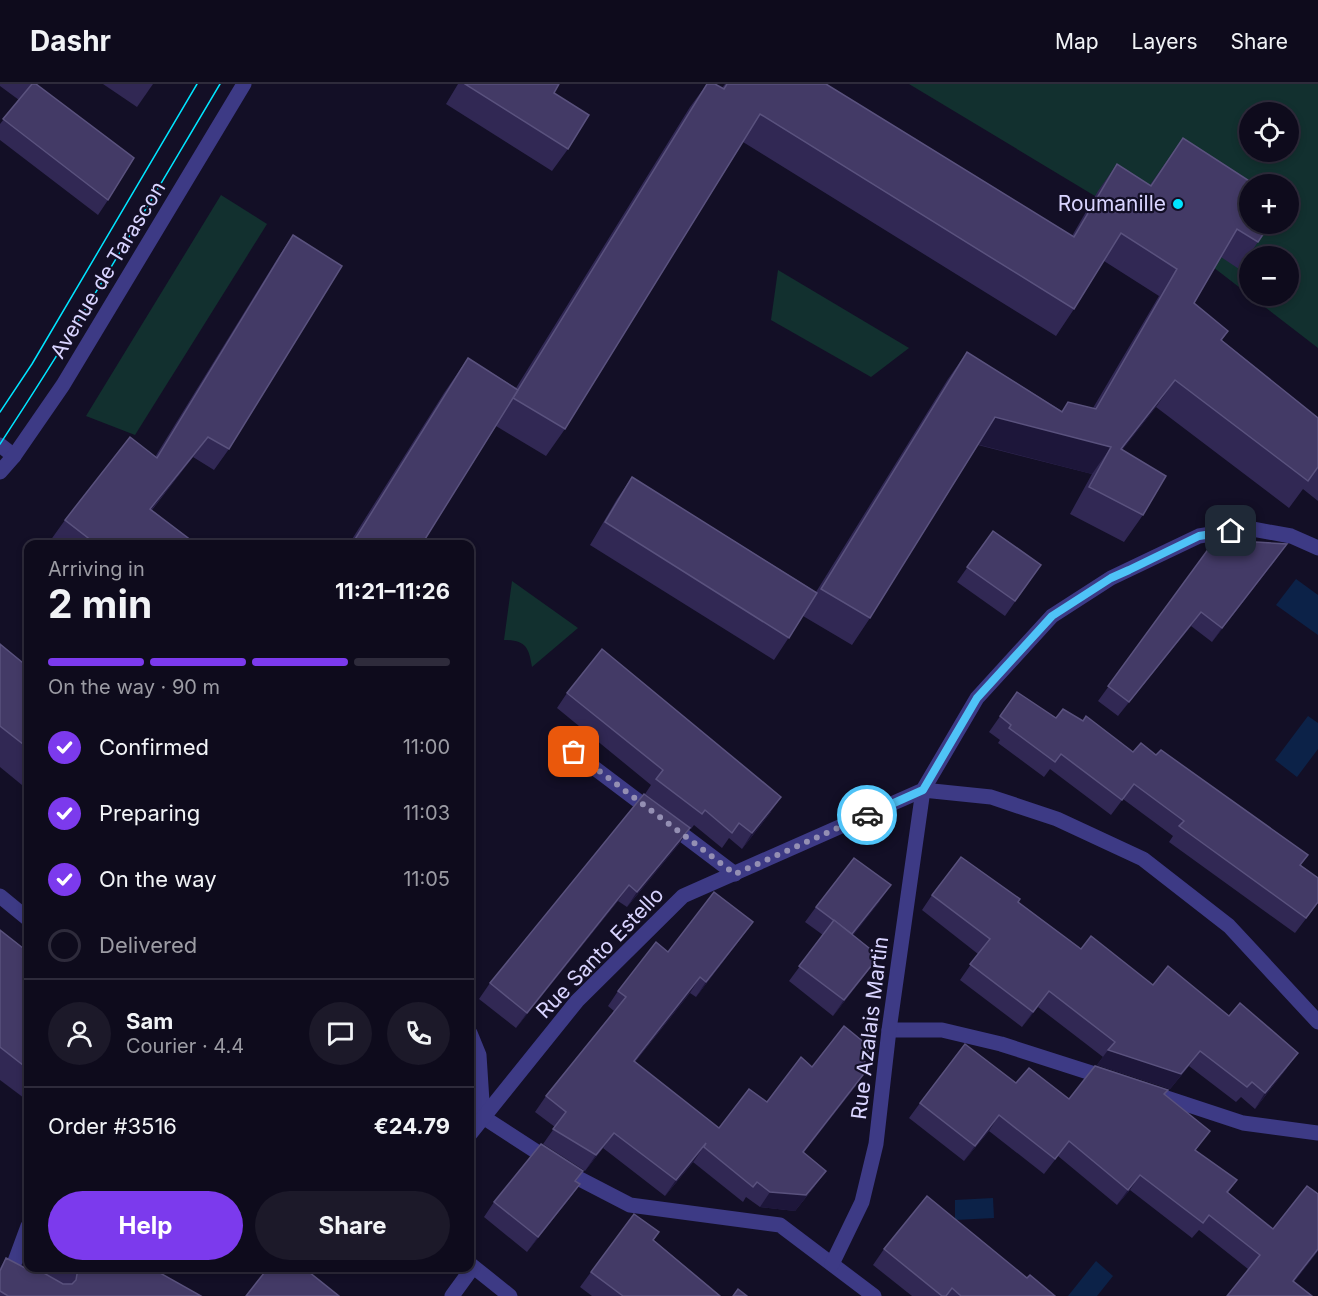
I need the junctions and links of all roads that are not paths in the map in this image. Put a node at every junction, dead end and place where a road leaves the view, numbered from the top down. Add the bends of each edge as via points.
1 (244, 84) edge
2 (0, 446) edge
3 (14, 456) junction
4 (0, 472) edge
5 (1318, 548) edge
6 (556, 739) dead end
7 (923, 790) junction
8 (735, 874) junction
9 (0, 896) edge
10 (24, 916) edge
11 (1318, 1023) edge
12 (889, 1030) junction
13 (474, 1042) edge
14 (483, 1117) junction
15 (474, 1129) edge
16 (1318, 1133) edge
17 (24, 1237) edge
18 (832, 1264) junction
19 (474, 1267) edge
20 (467, 1272) edge
21 (53, 1296) edge
22 (452, 1296) edge
23 (510, 1296) edge
24 (874, 1296) edge

1 - 3 street, Avenue de Tarascon via 63,385
2 - 3 street
3 - 4 street, Avenue de Tarascon
5 - 7 street via 1291,536 1247,528 1199,536 1111,578 1052,616 977,698
6 - 8 street
7 - 8 street, Rue Santo Estello
7 - 11 street via 991,797 1057,819 1143,859 1229,926
7 - 12 street, Rue Azalais Martin
8 - 14 street, Rue Santo Estello via 683,896 577,1001
9 - 10 street
12 - 16 street via 942,1030 1001,1044 1243,1123
12 - 18 street, Rue Azalais Martin via 876,1144 862,1202
13 - 14 street via 479,1054
14 - 15 street, Rue Santo Estello
14 - 18 street via 574,1176 630,1205 780,1225
17 - 21 street via 11,1272
18 - 24 street
19 - 23 street
20 - 22 street

